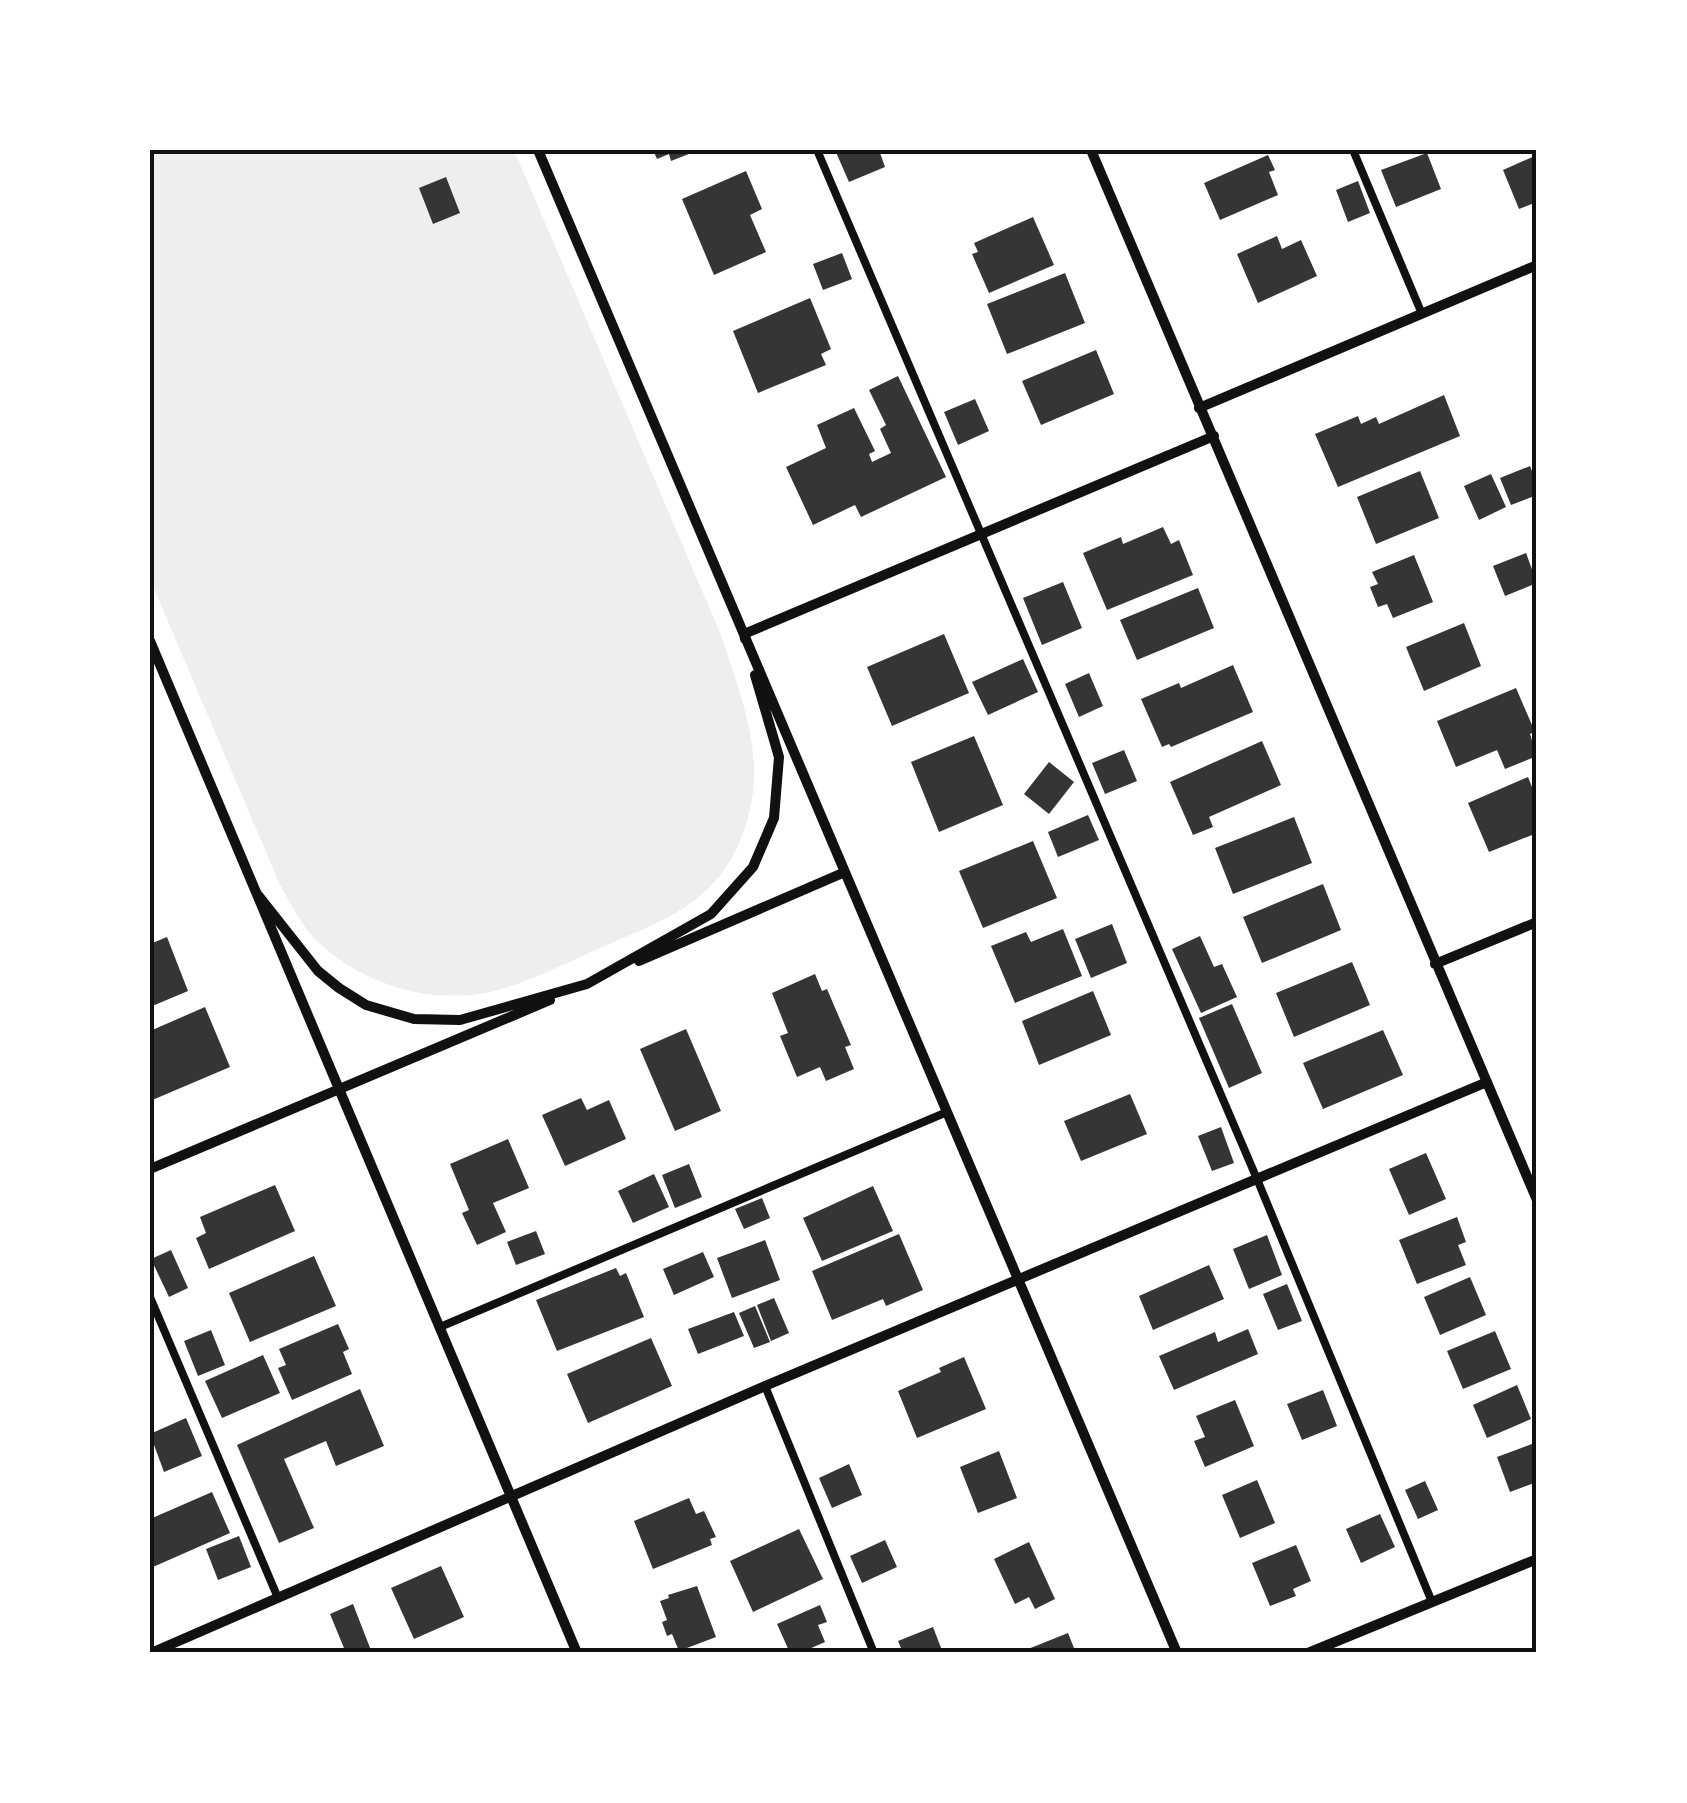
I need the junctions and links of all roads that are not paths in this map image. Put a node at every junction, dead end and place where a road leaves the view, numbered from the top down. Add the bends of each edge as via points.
1 (538, 150) edge
2 (817, 150) edge
3 (1092, 150) edge
4 (1353, 150) edge
5 (1537, 265) edge
6 (1422, 314) junction
7 (1200, 408) junction
8 (1214, 436) junction
9 (980, 534) junction
10 (744, 634) junction
11 (150, 641) edge
12 (845, 872) junction
13 (258, 896) junction
14 (1537, 922) edge
15 (1435, 964) junction
16 (587, 984) junction
17 (1488, 1082) junction
18 (340, 1091) junction
19 (947, 1112) junction
20 (150, 1169) edge
21 (1257, 1180) junction
22 (1537, 1200) edge
23 (1018, 1278) junction
24 (150, 1296) edge
25 (440, 1328) junction
26 (764, 1386) junction
27 (512, 1497) junction
28 (1537, 1560) edge
29 (278, 1598) junction
30 (1432, 1602) junction
31 (152, 1653) edge
32 (577, 1653) edge
33 (874, 1653) edge
34 (1178, 1653) edge
35 (1308, 1653) edge

1 - 10 street
2 - 9 lane
3 - 7 street
4 - 6 lane
5 - 6 street
6 - 7 street
7 - 8 street
8 - 9 street
8 - 15 street
9 - 10 street
9 - 21 lane
10 - 12 street
10 - 16 street via 779,757 774,818 753,867 711,914
11 - 13 street
12 - 16 street
12 - 19 street
13 - 16 street via 318,971 366,1005 414,1019 460,1020
13 - 18 street
14 - 15 street
15 - 17 street
16 - 18 street
17 - 21 street
17 - 22 street
18 - 20 street
18 - 25 street
19 - 23 street
19 - 25 lane
21 - 23 street
21 - 30 lane
23 - 26 street
23 - 34 street
24 - 29 lane
25 - 27 street
26 - 27 street
26 - 33 lane
27 - 29 street
27 - 32 street
28 - 30 street
29 - 31 street
30 - 35 street

